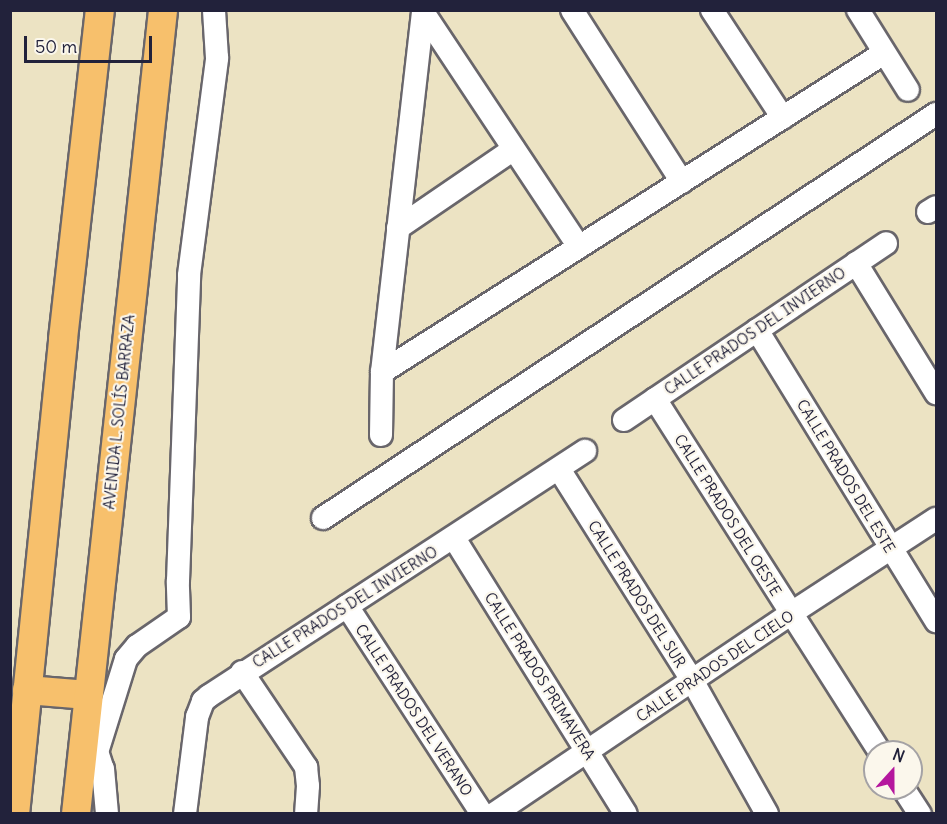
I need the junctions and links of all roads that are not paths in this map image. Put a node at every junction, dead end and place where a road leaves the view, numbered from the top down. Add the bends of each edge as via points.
1 (100, 10) edge
2 (163, 10) edge
3 (214, 10) edge
4 (572, 10) edge
5 (711, 10) edge
6 (858, 10) edge
7 (423, 11) edge
8 (884, 53) junction
9 (908, 90) dead end
10 (936, 114) edge
11 (783, 118) junction
12 (514, 149) junction
13 (682, 182) junction
14 (398, 228) junction
15 (886, 243) dead end
16 (579, 247) junction
17 (856, 263) junction
18 (757, 330) junction
19 (382, 372) junction
20 (936, 393) edge
21 (655, 399) junction
22 (624, 420) dead end
23 (381, 435) dead end
24 (585, 451) dead end
25 (559, 469) junction
26 (323, 518) dead end
27 (936, 519) edge
28 (454, 538) junction
29 (890, 549) junction
30 (347, 606) junction
31 (790, 614) junction
32 (936, 621) edge
33 (242, 672) junction
34 (693, 682) junction
35 (27, 690) junction
36 (87, 708) junction
37 (872, 740) edge
38 (98, 749) junction
39 (588, 752) junction
40 (911, 800) edge
41 (15, 813) edge
42 (76, 813) edge
43 (107, 813) edge
44 (185, 813) edge
45 (306, 813) edge
46 (482, 813) edge
47 (494, 813) edge
48 (626, 813) edge
49 (767, 813) edge
50 (920, 813) edge

1 - 35 main road
2 - 36 main road, AVENIDA L. SOLÍS BARRAZA
3 - 38 street via 217,58 189,275 179,617 137,646 126,659
4 - 13 street
5 - 11 street
6 - 8 street
7 - 12 street
7 - 14 street
8 - 9 street
8 - 11 street
10 - 26 street
11 - 13 street
12 - 14 street
12 - 16 street
13 - 16 street
14 - 19 street
15 - 17 street, CALLE PRADOS DEL INVIERNO
16 - 19 street
17 - 18 street, CALLE PRADOS DEL INVIERNO
17 - 20 street
18 - 21 street, CALLE PRADOS DEL INVIERNO
18 - 29 street, CALLE PRADOS DEL ESTE
19 - 23 street
21 - 22 street, CALLE PRADOS DEL INVIERNO
21 - 31 street, CALLE PRADOS DEL OESTE
24 - 25 street, CALLE PRADOS DEL INVIERNO
25 - 28 street, CALLE PRADOS DEL INVIERNO
25 - 34 street, CALLE PRADOS DEL SUR
27 - 29 street, CALLE PRADOS DEL CIELO
28 - 30 street, CALLE PRADOS DEL INVIERNO
28 - 39 street, CALLE PRADOS PRIMAVERA
29 - 31 street, CALLE PRADOS DEL CIELO
29 - 32 street, CALLE PRADOS DEL ESTE
30 - 33 street, CALLE PRADOS DEL INVIERNO
30 - 46 street, CALLE PRADOS DEL VERANO
31 - 34 street, CALLE PRADOS DEL CIELO
31 - 37 street, CALLE PRADOS DEL OESTE
33 - 44 street, CALLE PRADOS DEL INVIERNO via 208,696 200,708
33 - 45 street via 306,767
34 - 39 street, CALLE PRADOS DEL CIELO
34 - 49 street, CALLE PRADOS DEL SUR
35 - 36 main road
35 - 41 main road
36 - 38 street
36 - 42 main road, AVENIDA L. SOLÍS BARRAZA
38 - 43 street
39 - 47 street, CALLE PRADOS DEL CIELO
39 - 48 street, CALLE PRADOS PRIMAVERA
40 - 50 street

